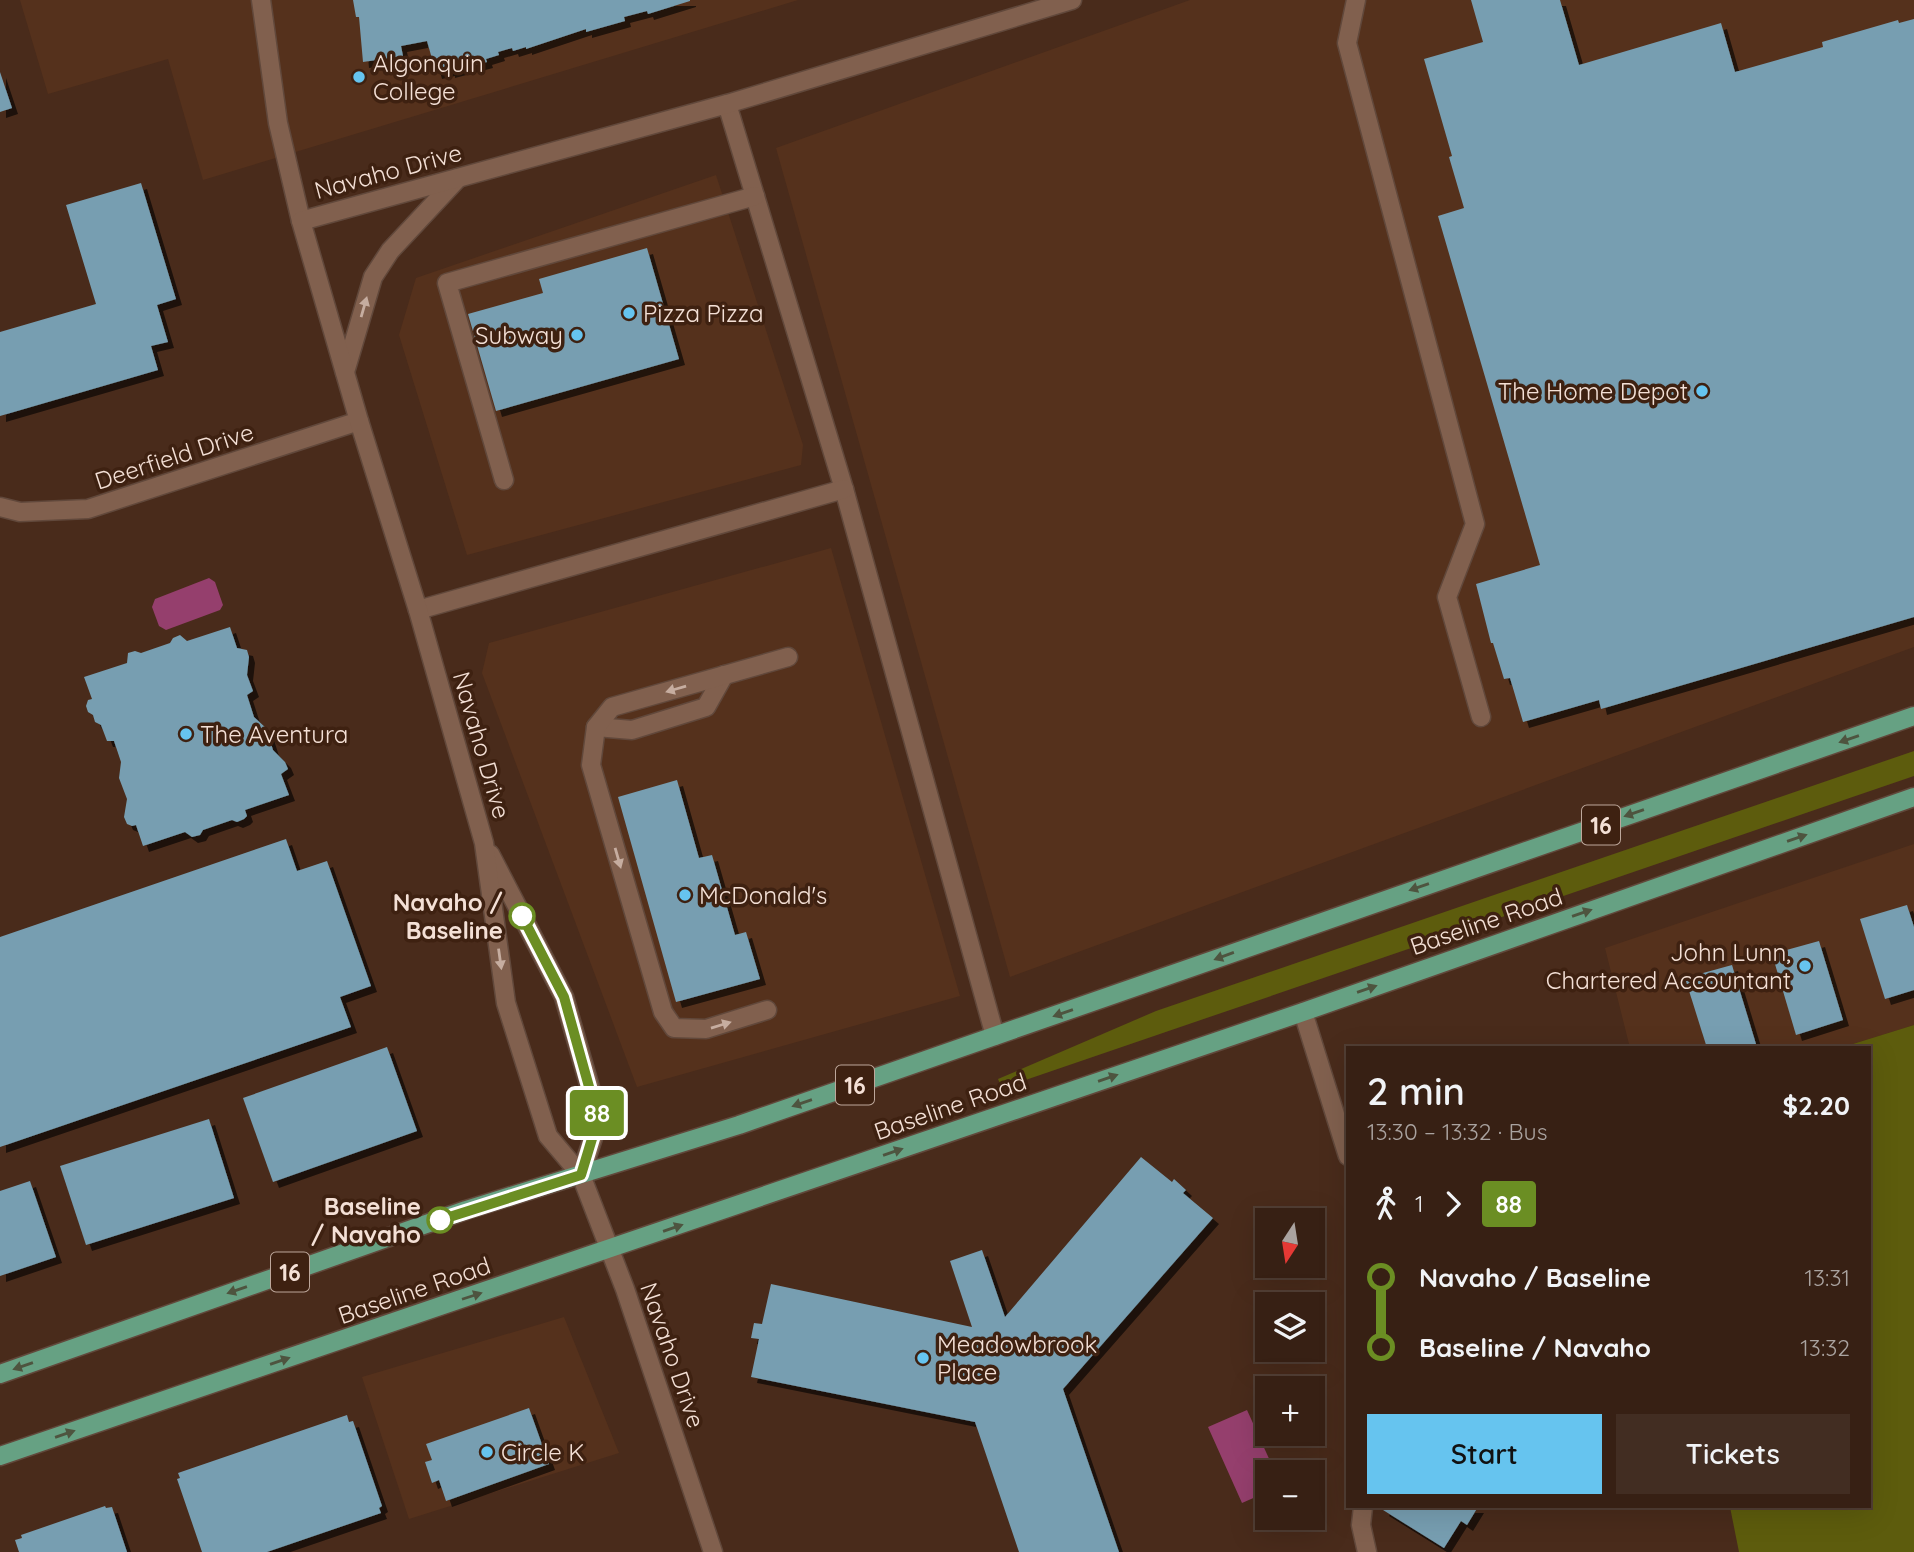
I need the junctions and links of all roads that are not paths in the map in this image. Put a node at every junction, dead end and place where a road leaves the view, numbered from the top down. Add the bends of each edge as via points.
1 (261, 0) edge
2 (1072, 0) edge
3 (1356, 0) edge
4 (727, 104) junction
5 (459, 177) junction
6 (755, 196) junction
7 (301, 221) junction
8 (345, 372) junction
9 (359, 421) junction
10 (504, 480) dead end
11 (844, 489) junction
12 (0, 507) edge
13 (418, 610) junction
14 (789, 657) dead end
15 (724, 675) junction
16 (1914, 716) edge
17 (1481, 717) dead end
18 (596, 727) junction
19 (1914, 797) edge
20 (484, 843) junction
21 (767, 1010) dead end
22 (1303, 1012) junction
23 (995, 1036) junction
24 (1346, 1150) edge
25 (581, 1175) junction
26 (608, 1250) junction
27 (0, 1374) edge
28 (0, 1456) edge
29 (1363, 1508) edge
30 (713, 1552) edge
31 (1367, 1552) edge

1 - 7 street via 278,122
2 - 4 street, Navaho Drive
3 - 17 street via 1347,43 1475,524 1447,597
4 - 5 street, Navaho Drive
4 - 6 street
5 - 7 street, Navaho Drive
8 -> 5 street via 373,276 390,251
6 - 10 street via 447,283
6 - 11 street
7 - 8 street, Navaho Drive
8 - 9 street, Navaho Drive
9 - 12 street, Deerfield Drive via 88,509 20,512
9 - 13 street, Navaho Drive
11 - 13 street
11 - 23 street
13 - 20 street, Navaho Drive
14 - 15 street
15 -> 18 street via 612,707
15 - 18 street via 706,707 632,730
16 -> 23 main road, 16
18 -> 21 street via 591,765 663,1012 674,1028 706,1030
22 -> 19 main road, Baseline Road
20 -> 25 street, Navaho Drive via 506,1003 548,1136
20 - 25 street, Navaho Drive via 564,997 598,1119
22 - 24 street
26 -> 22 main road, Baseline Road
23 -> 25 main road, 16
25 - 26 street, Navaho Drive
25 -> 27 main road, 16 via 466,1210
28 -> 26 main road, Baseline Road
26 - 30 street, Navaho Drive
29 - 31 street

